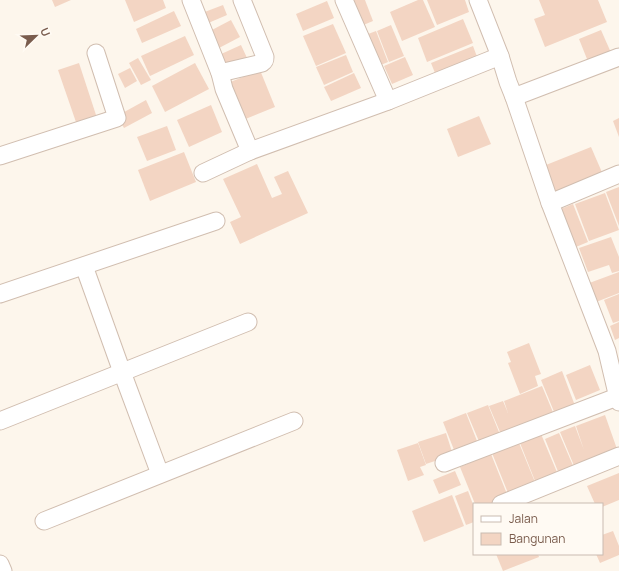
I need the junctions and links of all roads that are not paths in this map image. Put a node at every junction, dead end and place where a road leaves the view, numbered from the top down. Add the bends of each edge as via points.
1 (192, 0) edge
2 (242, 0) edge
3 (344, 0) edge
4 (478, 0) edge
5 (96, 54) dead end
6 (500, 56) junction
7 (619, 57) edge
8 (220, 73) junction
9 (514, 97) junction
10 (388, 101) junction
11 (250, 151) junction
12 (0, 156) edge
13 (203, 173) dead end
14 (619, 174) edge
15 (550, 203) junction
16 (216, 221) dead end
17 (84, 266) junction
18 (0, 294) edge
19 (248, 322) dead end
20 (613, 348) edge
21 (122, 372) junction
22 (618, 399) edge
23 (0, 421) edge
24 (294, 421) dead end
25 (619, 456) edge
26 (444, 463) dead end
27 (160, 474) junction
28 (503, 503) edge
29 (44, 521) dead end
30 (0, 564) edge
31 (3, 571) edge

1 - 8 street
2 - 8 street via 266,59 262,63
3 - 10 street
4 - 6 street
5 - 12 street via 117,118
6 - 9 street
6 - 10 street
7 - 9 street
8 - 11 street via 224,89
9 - 15 street
10 - 11 street
11 - 13 street
14 - 15 street
15 - 20 street
16 - 17 street
17 - 18 street
17 - 21 street
19 - 21 street
20 - 22 street
21 - 23 street
21 - 27 street
22 - 26 street
24 - 27 street
25 - 28 street
27 - 29 street
30 - 31 street

